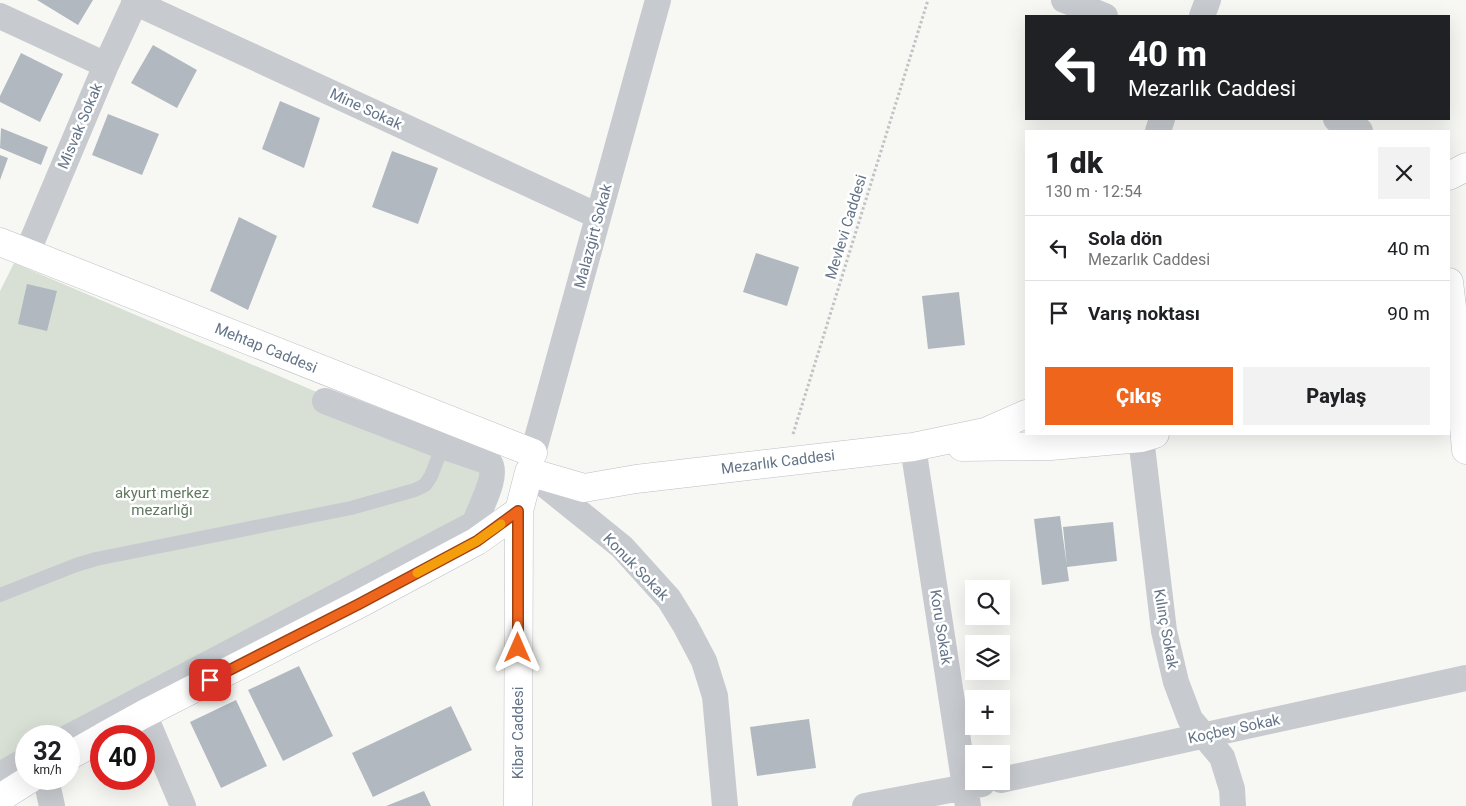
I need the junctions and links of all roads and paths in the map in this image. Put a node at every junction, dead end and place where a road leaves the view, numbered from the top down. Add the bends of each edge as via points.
1 (658, 0) edge
2 (928, 0) edge
3 (1064, 0) edge
4 (1208, 0) edge
5 (135, 1) edge
6 (1102, 15) edge
7 (1202, 15) edge
8 (0, 16) edge
9 (106, 65) junction
10 (1338, 120) edge
11 (1358, 130) edge
12 (1466, 168) edge
13 (1450, 176) edge
14 (598, 216) junction
15 (0, 242) edge
16 (27, 253) junction
17 (1450, 290) edge
18 (1457, 347) edge
19 (325, 401) dead end
20 (1025, 414) edge
21 (454, 422) junction
22 (1148, 436) edge
23 (442, 446) junction
24 (913, 447) junction
25 (1466, 450) edge
26 (785, 461) junction
27 (531, 462) junction
28 (518, 511) junction
29 (0, 595) edge
30 (1466, 678) edge
31 (144, 714) junction
32 (124, 725) edge
33 (80, 731) edge
34 (1204, 736) junction
35 (15, 766) edge
36 (0, 775) edge
37 (1010, 778) edge
38 (15, 788) edge
39 (48, 790) edge
40 (979, 790) edge
41 (967, 797) edge
42 (0, 798) edge
43 (52, 806) edge
44 (183, 806) edge
45 (518, 806) edge
46 (725, 806) edge
47 (865, 806) edge
48 (1233, 806) edge

1 - 14 street, Malazgirt Sokak
2 - 26 path, Mevlevi Caddesi
3 - 6 street
4 - 7 street
5 - 9 street, Misvak Sokak
5 - 14 street, Mine Sokak
8 - 9 street
9 - 16 street, Misvak Sokak
10 - 11 street
12 - 13 street
14 - 27 street, Malazgirt Sokak
15 - 16 street, Mehtap Caddesi
16 - 21 street, Mehtap Caddesi
17 - 18 street
18 - 25 street
19 - 23 street
20 - 24 street, Mezarlık Caddesi via 985,432
21 - 23 lane
21 - 27 street, Mehtap Caddesi
22 - 24 street via 1051,446
22 - 34 street, Kılınç Sokak via 1164,631 1176,682 1190,719
23 - 29 lane via 431,476 425,485 415,490 351,508 96,559
23 - 33 street via 492,465 492,478 472,525
24 - 26 street, Mezarlık Caddesi
24 - 41 street, Koru Sokak
26 - 27 street, Mezarlık Caddesi via 584,488
27 - 28 street, Kibar Caddesi
27 - 46 street, Konuk Sokak via 622,547 669,599 685,625 704,661 716,696
28 - 31 street via 477,541
28 - 45 street, Kibar Caddesi
30 - 34 street, Koçbey Sokak
31 - 32 street
31 - 44 street
34 - 37 street, Koçbey Sokak
34 - 48 street, Kılınç Sokak via 1222,757 1232,789
35 - 36 street
38 - 42 street
39 - 43 street
40 - 41 street
41 - 47 street

